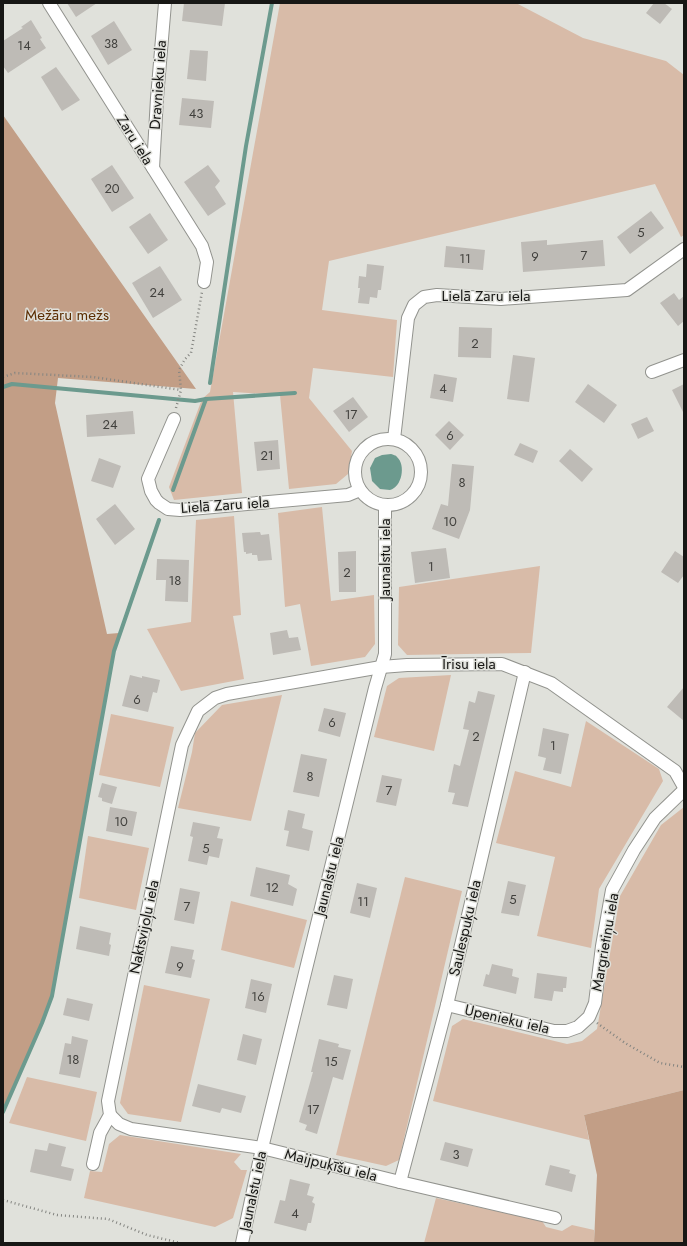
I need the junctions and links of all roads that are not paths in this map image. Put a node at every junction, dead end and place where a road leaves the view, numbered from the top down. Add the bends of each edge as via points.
1 (49, 3) edge
2 (165, 3) edge
3 (153, 168) junction
4 (684, 249) edge
5 (204, 282) road end
6 (684, 360) edge
7 (652, 372) dead end
8 (174, 419) road end
9 (394, 438) junction
10 (360, 490) junction
11 (386, 505) junction
12 (381, 667) junction
13 (525, 672) junction
14 (215, 698) joint
15 (684, 788) edge
16 (447, 1005) junction
17 (567, 1031) joint
18 (110, 1116) junction
19 (262, 1148) junction
20 (93, 1164) dead end
21 (400, 1182) junction
22 (555, 1218) dead end
23 (242, 1243) edge

1 - 3 street, Zaru iela
2 - 3 street, Dravnieku iela
3 - 5 street, Zaru iela via 202,246 207,262
4 - 9 street, Lielā Zaru iela via 627,290 501,299 437,295 424,297 414,305 408,318
6 - 7 street
8 - 10 street, Lielā Zaru iela via 148,479 156,500 168,509 348,495
9 - 10 street via 378,439 365,447 356,460 354,476
9 - 11 street via 409,446 419,459 421,476 415,492 402,502
10 - 11 street via 371,501
11 - 12 street, Jaunalstu iela via 385,654
12 - 13 street, Īrisu iela via 502,664
12 - 14 street, Īrisu iela
12 - 19 street, Jaunalstu iela
13 - 15 street, Īrisu iela via 551,682 675,771
13 - 16 street, Saulespuķu iela
14 - 18 street, Naktsvijoļu iela via 198,711 182,745 108,1101
15 - 17 street, Margrietiņu iela via 655,818 612,890 595,1003 589,1017 578,1027
16 - 17 street, Upenieku iela via 554,1031
16 - 21 street, Saulespuķu iela
18 - 19 street, Maijpuķīšu iela via 119,1124 131,1129
18 - 20 street via 100,1133
19 - 21 street, Maijpuķīšu iela
19 - 23 street, Jaunalstu iela
21 - 22 street, Maijpuķīšu iela

